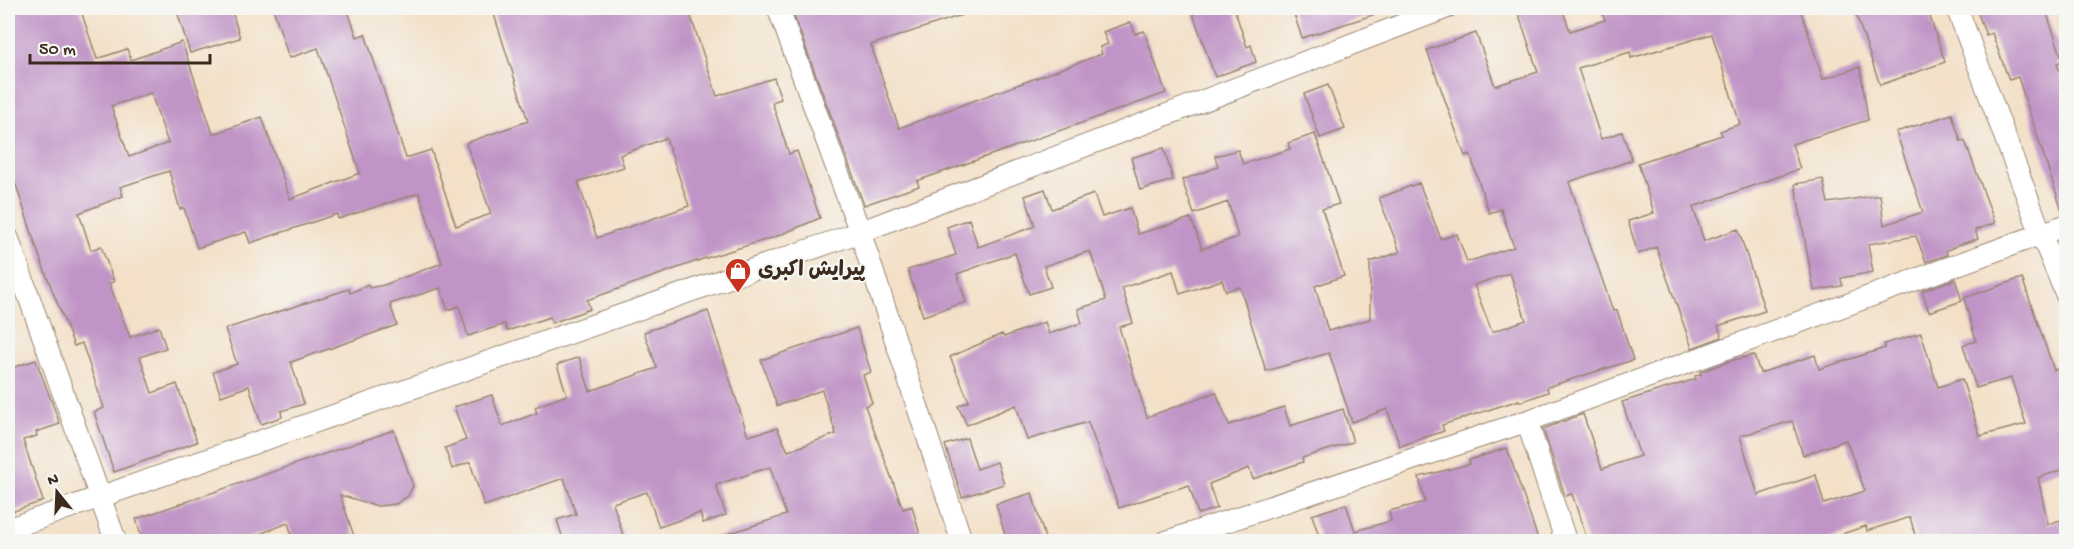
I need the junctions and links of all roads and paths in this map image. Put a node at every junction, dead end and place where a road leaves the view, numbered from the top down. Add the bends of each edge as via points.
1 (778, 8) edge
2 (1446, 8) edge
3 (1957, 8) edge
4 (2067, 225) edge
5 (860, 232) junction
6 (2041, 234) junction
7 (8, 238) edge
8 (2067, 294) edge
9 (1527, 421) junction
10 (99, 496) junction
11 (8, 529) edge
12 (116, 542) edge
13 (962, 542) edge
14 (1165, 542) edge
15 (1566, 542) edge

1 - 5 street
2 - 5 street
3 - 6 street
4 - 6 street
5 - 10 street
5 - 13 street
6 - 8 street
6 - 9 street
7 - 10 street
9 - 14 street
9 - 15 street
10 - 11 street
10 - 12 street

